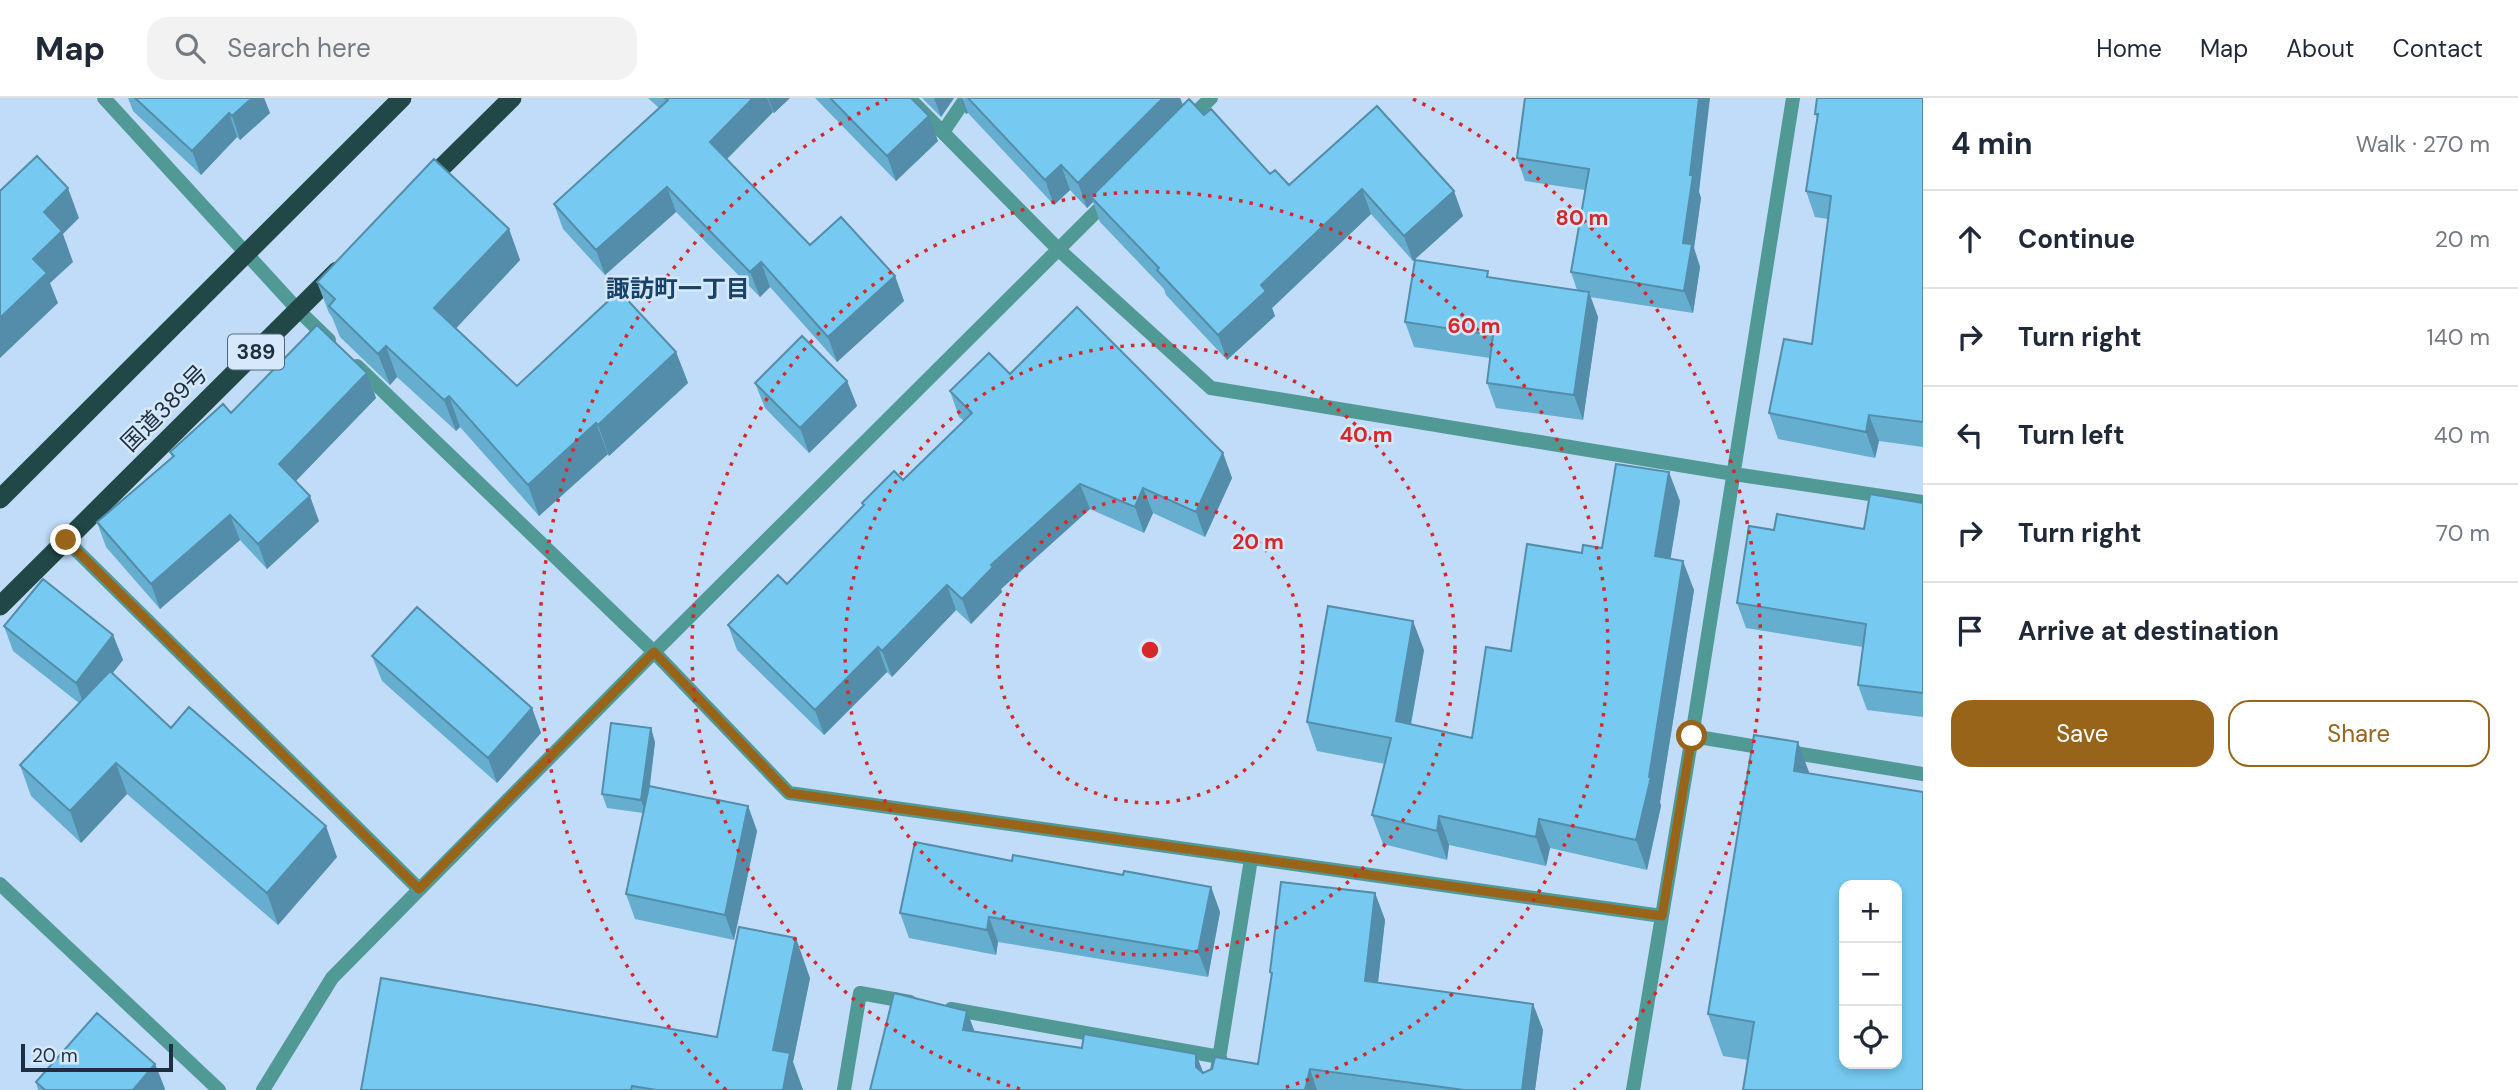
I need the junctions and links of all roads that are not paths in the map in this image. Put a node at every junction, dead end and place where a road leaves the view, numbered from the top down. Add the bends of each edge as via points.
1 (104, 98) edge
2 (402, 98) edge
3 (512, 98) edge
4 (909, 98) edge
5 (966, 98) edge
6 (1210, 98) edge
7 (1793, 98) edge
8 (943, 132) junction
9 (1172, 136) edge
10 (1115, 192) edge
11 (415, 194) edge
12 (1058, 249) junction
13 (247, 254) junction
14 (347, 262) edge
15 (298, 310) junction
16 (1734, 474) junction
17 (0, 499) edge
18 (1923, 502) edge
19 (66, 540) junction
20 (0, 606) edge
21 (654, 652) junction
22 (1692, 736) junction
23 (1923, 774) edge
24 (1251, 859) junction
25 (0, 884) edge
26 (419, 889) junction
27 (1662, 916) junction
28 (1220, 1057) junction
29 (219, 1090) edge
30 (263, 1090) edge
31 (844, 1090) edge
32 (1214, 1090) edge
33 (1633, 1090) edge

1 - 13 street
2 - 13 highway
3 - 11 highway
4 - 8 street
5 - 8 street
6 - 9 street
7 - 16 street
8 - 12 street
10 - 12 street
12 - 16 street via 1211,388
12 - 21 street
13 - 15 street
13 - 17 highway
14 - 15 highway, 国道389号 / 389
15 - 19 highway, 国道389号 / 389
15 - 21 street
16 - 18 street
16 - 22 street
19 - 20 highway, 国道389号 / 389
19 - 26 street
21 - 24 street via 789,793
21 - 26 street
22 - 23 street
22 - 27 street
24 - 27 street
24 - 28 street
25 - 29 street
26 - 30 street via 332,978
27 - 33 street
28 - 31 street via 860,993
28 - 32 street

